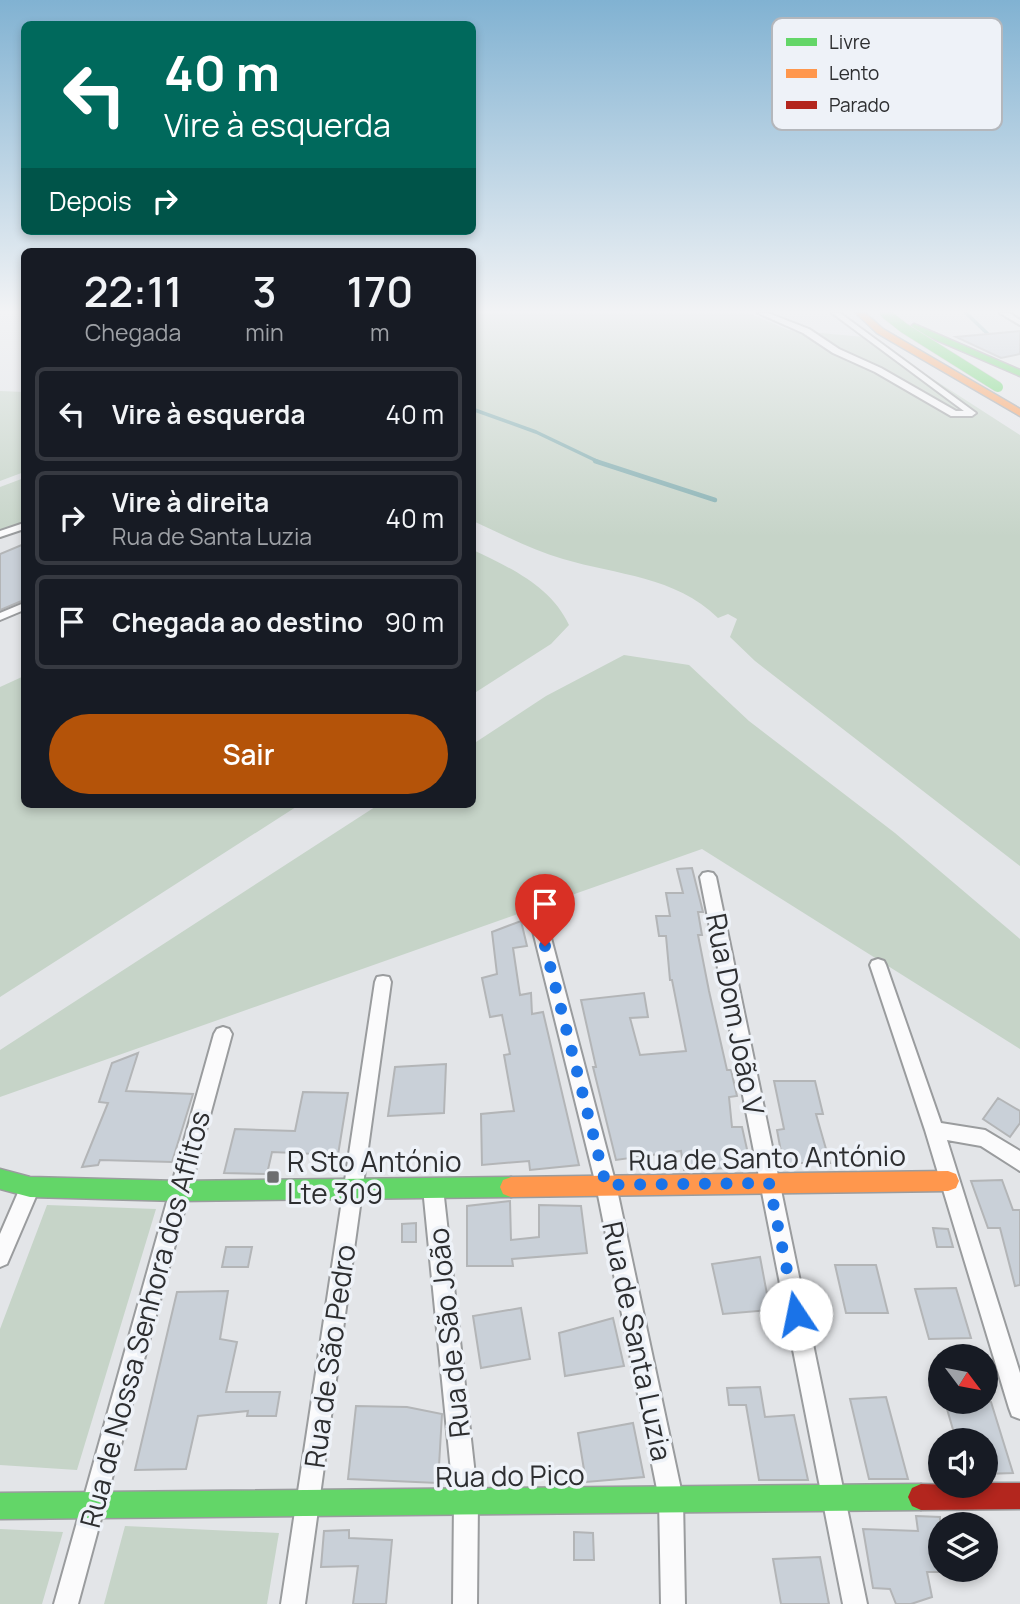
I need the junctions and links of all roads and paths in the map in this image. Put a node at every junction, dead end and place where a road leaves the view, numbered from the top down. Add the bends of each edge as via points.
1 (909, 388) edge
2 (938, 388) edge
3 (973, 388) edge
4 (1000, 388) edge
5 (1020, 399) edge
6 (1020, 413) edge
7 (21, 527) edge
8 (0, 534) edge
9 (21, 607) edge
10 (0, 617) edge
11 (708, 877) dead end
12 (538, 919) dead end
13 (878, 965) dead end
14 (383, 982) dead end
15 (223, 1034) dead end
16 (936, 1130) junction
17 (1020, 1162) edge
18 (0, 1179) edge
19 (948, 1181) junction
20 (769, 1183) junction
21 (606, 1185) junction
22 (30, 1187) junction
23 (433, 1188) junction
24 (353, 1189) junction
25 (179, 1191) junction
26 (0, 1257) edge
27 (1020, 1408) edge
28 (1020, 1496) edge
29 (834, 1498) junction
30 (671, 1499) junction
31 (466, 1502) junction
32 (307, 1503) junction
33 (93, 1505) junction
34 (0, 1506) edge
35 (66, 1604) edge
36 (293, 1604) edge
37 (464, 1604) edge
38 (673, 1604) edge
39 (855, 1604) edge

1 - 2 street via 954,414 972,413
3 - 6 main road
4 - 5 main road, bridge
7 - 8 street
9 - 10 street
11 - 20 street, Rua Dom João V
12 - 21 street, Rua de Santa Luzia
13 - 16 street
14 - 24 street, Rua de São Pedro
15 - 25 street, Rua de Nossa Senhora dos Aflitos
16 - 17 street via 985,1138
16 - 19 street
18 - 22 main road, Rua de Santo António
19 - 20 main road, Rua de Santo António
19 - 27 street
20 - 21 main road, Rua de Santo António
20 - 29 street, Rua Dom João V
21 - 23 main road, Rua de Santo António
21 - 30 street, Rua de Santa Luzia
22 - 25 main road, Rua de Santo António
22 - 26 street
23 - 24 main road, Rua de Santo António
23 - 31 street, Rua de São João
24 - 25 main road, Rua de Santo António
24 - 32 street, Rua de São Pedro
25 - 33 street, Rua de Nossa Senhora dos Aflitos
28 - 29 main road, Rua do Pico
29 - 30 main road, Rua do Pico
29 - 39 street, Rua Dom João V
30 - 31 main road, Rua do Pico
30 - 38 street, Rua de Santa Luzia
31 - 32 main road, Rua do Pico
31 - 37 street, Rua de São João
32 - 33 main road, Rua do Pico
32 - 36 street, Rua de São Pedro
33 - 34 main road, Rua do Pico
33 - 35 street, Rua de Nossa Senhora dos Aflitos

